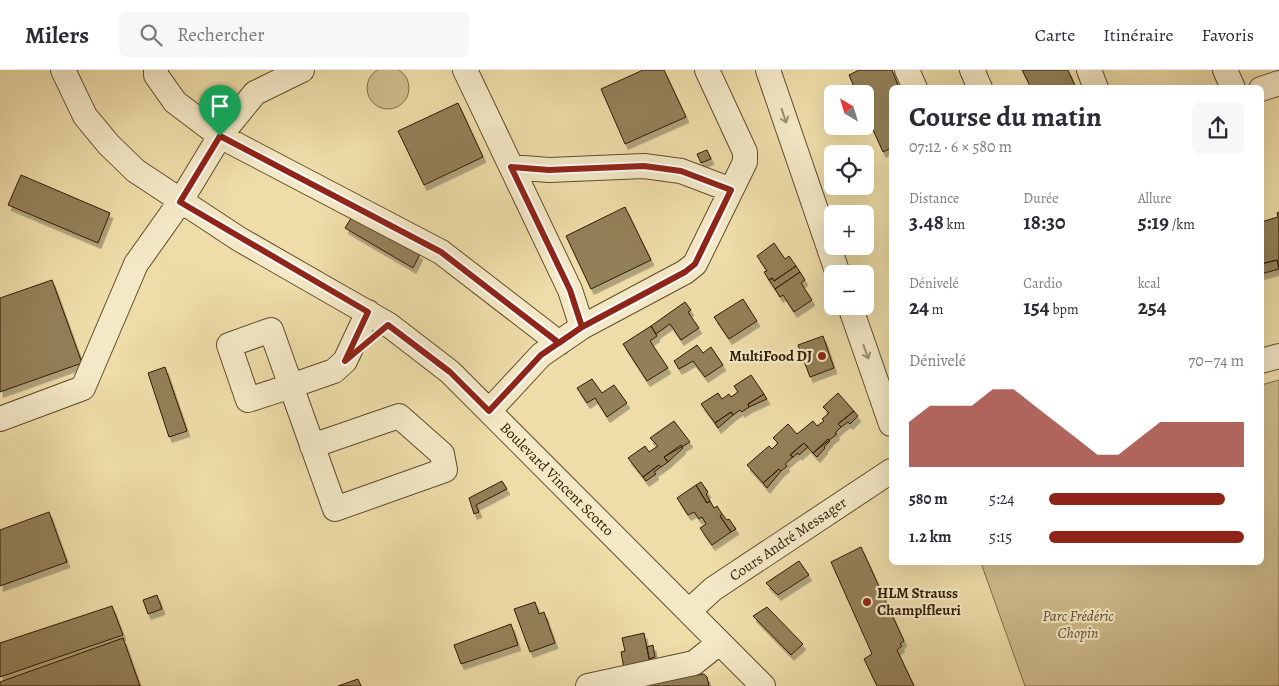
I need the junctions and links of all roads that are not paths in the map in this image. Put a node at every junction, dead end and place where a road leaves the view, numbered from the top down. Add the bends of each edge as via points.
1 (63, 70) edge
2 (156, 70) edge
3 (302, 70) edge
4 (465, 70) edge
5 (707, 70) edge
6 (768, 70) edge
7 (907, 70) edge
8 (972, 70) edge
9 (1089, 70) edge
10 (1225, 70) edge
11 (1279, 83) edge
12 (914, 85) edge
13 (979, 85) edge
14 (1095, 85) edge
15 (1232, 85) edge
16 (1264, 88) edge
17 (220, 136) junction
18 (511, 167) junction
19 (731, 190) junction
20 (180, 202) junction
21 (835, 265) edge
22 (368, 312) junction
23 (853, 315) edge
24 (388, 325) junction
25 (582, 327) junction
26 (559, 343) junction
27 (1279, 356) edge
28 (1264, 360) edge
29 (345, 361) junction
30 (489, 411) junction
31 (889, 418) edge
32 (0, 419) edge
33 (312, 446) junction
34 (889, 472) edge
35 (688, 611) junction
36 (719, 643) junction
37 (588, 686) edge
38 (762, 686) edge

1 - 20 street, Boulevard Vincent Scotto via 85,116 109,145 136,171
2 - 17 street via 175,102
3 - 17 street via 256,93
4 - 18 street
5 - 19 street via 745,152 745,162
6 -> 21 street
7 - 12 street
8 - 13 street
9 - 14 street
10 - 15 street
11 - 16 street
17 - 20 street
17 - 26 street via 441,252
18 - 19 street via 549,170 644,166 681,171
18 - 25 street via 570,290
19 - 25 street via 695,264
20 - 22 street, Boulevard Vincent Scotto
20 - 32 street via 136,264 83,388
22 - 24 street, Boulevard Vincent Scotto
22 - 29 street
23 -> 31 street
24 - 29 street
24 - 30 street, Boulevard Vincent Scotto via 450,372
25 - 26 street
26 - 30 street via 541,355
27 - 28 street
29 - 33 street via 334,371 291,386
30 - 35 street, Boulevard Vincent Scotto
33 - 33 street via 335,509 445,470 442,454 399,416
34 - 35 street, Cours André Messager via 713,589
35 - 36 street, Boulevard Vincent Scotto
36 - 37 street via 694,663
36 - 38 street, Boulevard Vincent Scotto

